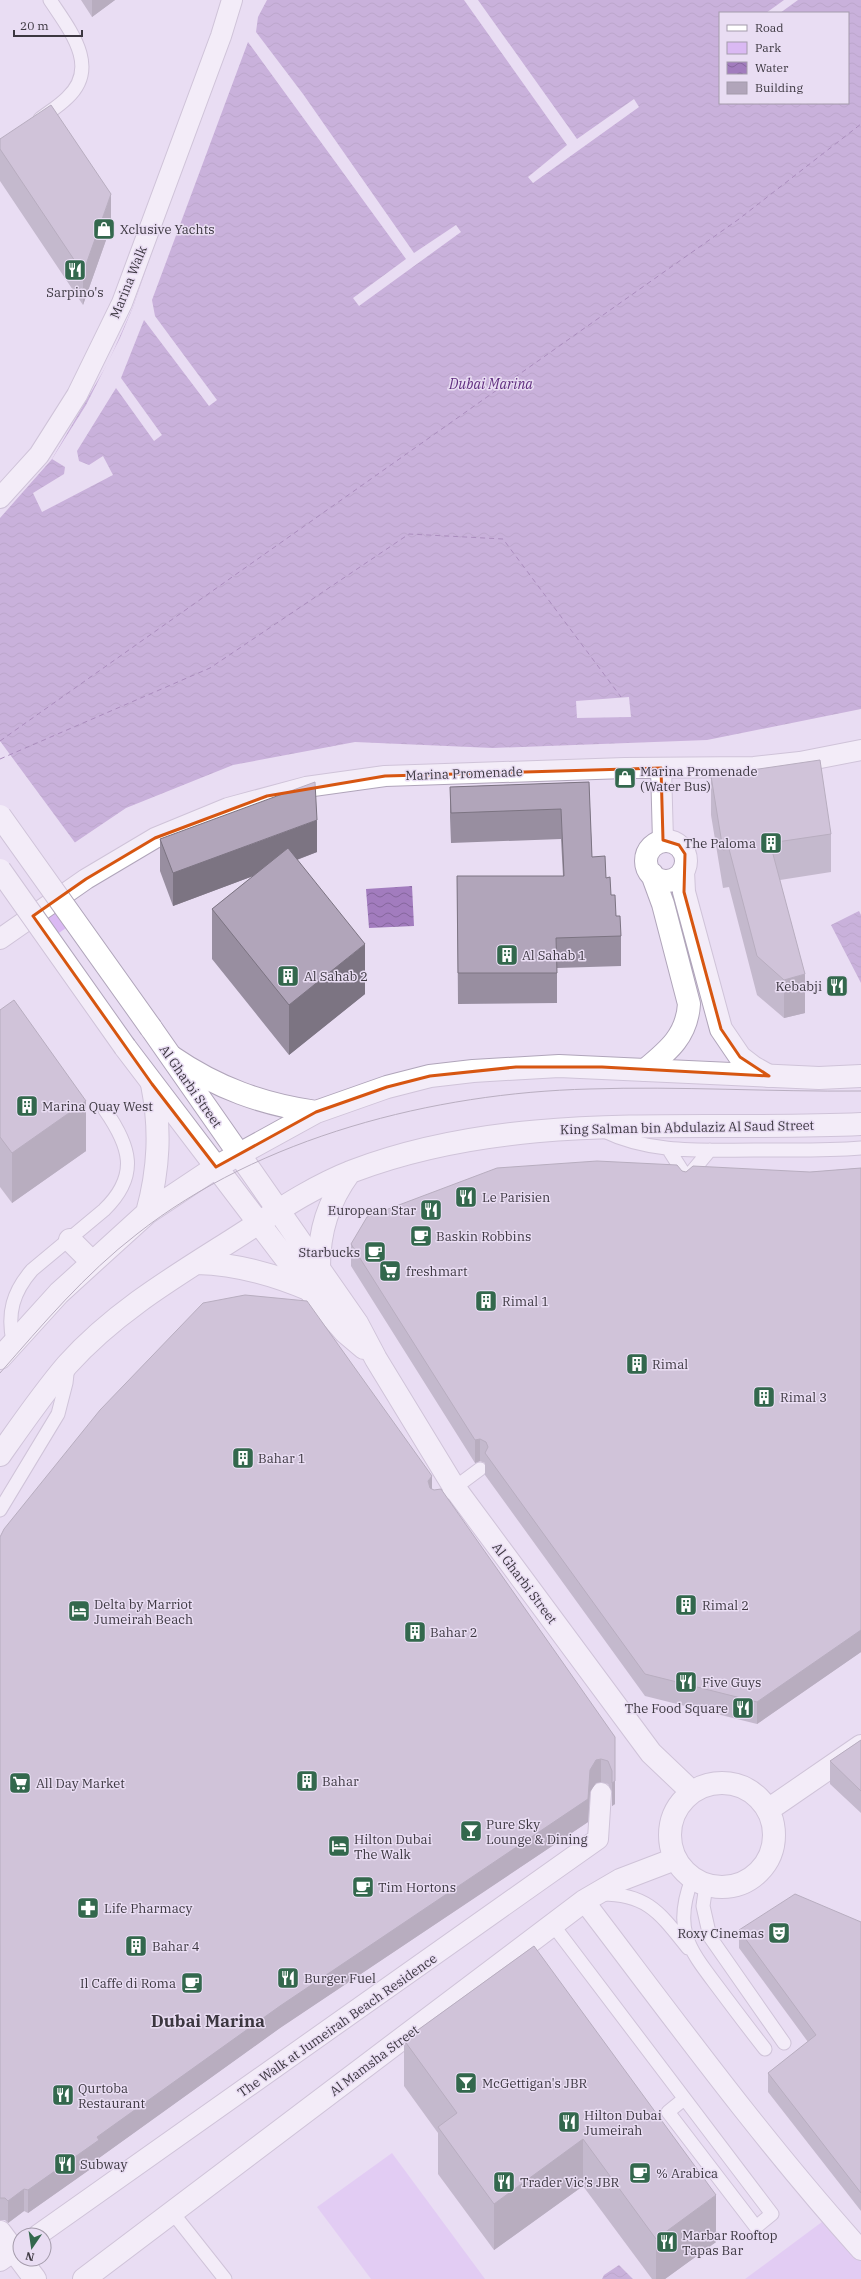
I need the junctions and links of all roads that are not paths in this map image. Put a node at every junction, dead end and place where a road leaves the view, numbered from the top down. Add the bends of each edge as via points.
1 (50, 0) edge
2 (232, 0) edge
3 (31, 126) edge
4 (0, 498) edge
5 (861, 750) edge
6 (661, 768) junction
7 (0, 816) edge
8 (663, 841) junction
9 (0, 870) edge
10 (683, 871) junction
11 (652, 874) junction
12 (1, 938) edge
13 (172, 1057) junction
14 (645, 1070) junction
15 (769, 1076) junction
16 (861, 1076) edge
17 (152, 1084) junction
18 (105, 1110) dead end
19 (316, 1112) junction
20 (861, 1124) edge
21 (593, 1126) junction
22 (861, 1148) edge
23 (669, 1150) junction
24 (710, 1150) junction
25 (239, 1154) junction
26 (216, 1167) junction
27 (351, 1172) junction
28 (279, 1209) junction
29 (147, 1213) junction
30 (260, 1223) junction
31 (70, 1240) junction
32 (92, 1262) junction
33 (197, 1263) junction
34 (319, 1268) junction
35 (310, 1290) junction
36 (6, 1349) edge
37 (376, 1359) junction
38 (68, 1365) junction
39 (0, 1455) edge
40 (480, 1469) dead end
41 (448, 1494) junction
42 (0, 1510) edge
43 (861, 1746) edge
44 (692, 1792) junction
45 (601, 1794) dead end
46 (768, 1810) junction
47 (675, 1859) junction
48 (699, 1882) junction
49 (589, 1898) junction
50 (553, 1925) junction
51 (692, 1953) junction
52 (784, 2043) dead end
53 (765, 2049) dead end
54 (684, 2099) junction
55 (172, 2212) junction
56 (49, 2227) edge
57 (0, 2232) edge
58 (861, 2250) edge
59 (11, 2253) edge
60 (35, 2279) edge
61 (84, 2279) edge
62 (225, 2279) edge

1 - 3 lane via 81,52 82,69 78,85 68,98
2 - 4 street, Marina Walk via 219,43 122,303 77,395 39,455
5 - 6 street, Marina Promenade via 800,762 754,767
6 - 8 street
6 - 12 street, Marina Promenade via 385,776 306,787 267,796 191,822 148,842 86,878
7 - 13 street, Al Gharbi Street, bridge
8 - 10 street via 674,842 682,849 686,860
8 - 11 street via 656,844 647,855 648,868
9 - 17 street, Al Gharbi Street, bridge
10 - 11 street via 678,876 665,880
10 - 15 street via 684,892 721,1029 740,1057
11 - 14 street via 663,904 689,1004 688,1016 679,1039
13 - 19 street via 209,1081 236,1093 272,1105
13 - 25 street, Al Gharbi Street
14 - 15 street
14 - 19 street via 559,1066 430,1076 387,1087
15 - 16 street
17 - 26 street, Al Gharbi Street
17 - 29 street via 157,1110 158,1162
18 - 31 lane via 126,1145 126,1174 114,1200
19 - 25 street
20 - 21 street, King Salman bin Abdulaziz Al Saud Street
21 - 23 lane via 630,1142
21 - 27 street, King Salman bin Abdulaziz Al Saud Street via 555,1128 480,1138 406,1155
22 - 24 lane
23 - 24 lane
23 - 24 lane via 679,1164 685,1183
25 - 26 street
25 - 28 street, Al Gharbi Street
26 - 29 street
26 - 30 street, Al Gharbi Street
27 - 28 street, King Salman bin Abdulaziz Al Saud Street
27 - 34 street via 338,1188 322,1226
28 - 30 street, King Salman bin Abdulaziz Al Saud Street
28 - 34 street, Al Gharbi Street
29 - 32 street
30 - 33 street, King Salman bin Abdulaziz Al Saud Street
30 - 35 street, Al Gharbi Street
31 - 32 street
31 - 36 lane via 21,1282 10,1311
32 - 36 street
33 - 35 street via 244,1268 289,1280
33 - 38 street, King Salman bin Abdulaziz Al Saud Street via 129,1309
34 - 37 street, Al Gharbi Street via 357,1323
35 - 37 street, Al Gharbi Street via 345,1332
37 - 41 street, Al Gharbi Street
38 - 39 street, King Salman bin Abdulaziz Al Saud Street
38 - 42 lane via 58,1414
40 - 41 lane
41 - 44 street, Al Gharbi Street via 652,1753
43 - 46 street
44 - 46 street via 707,1785 726,1783 742,1787 757,1797
44 - 47 street via 678,1805 671,1823 669,1841
45 - 56 street, The Walk at Jumeirah Beach Residence via 598,1839
46 - 48 street via 774,1826 774,1842 769,1858 761,1870 736,1886 721,1888
47 - 48 street
47 - 49 street, Al Mamsha Street via 620,1880
48 - 51 lane via 687,1893 684,1924
48 - 52 lane via 710,1937
49 - 50 street, Al Mamsha Street
49 - 51 lane via 622,1896 648,1904 659,1912
49 - 58 street via 616,1946 810,2193
50 - 54 lane
50 - 55 street, Al Mamsha Street
51 - 53 lane
54 - 54 lane via 668,2112 756,2227 772,2214
55 - 61 street, Al Mamsha Street
55 - 62 lane
57 - 59 street
59 - 60 street

